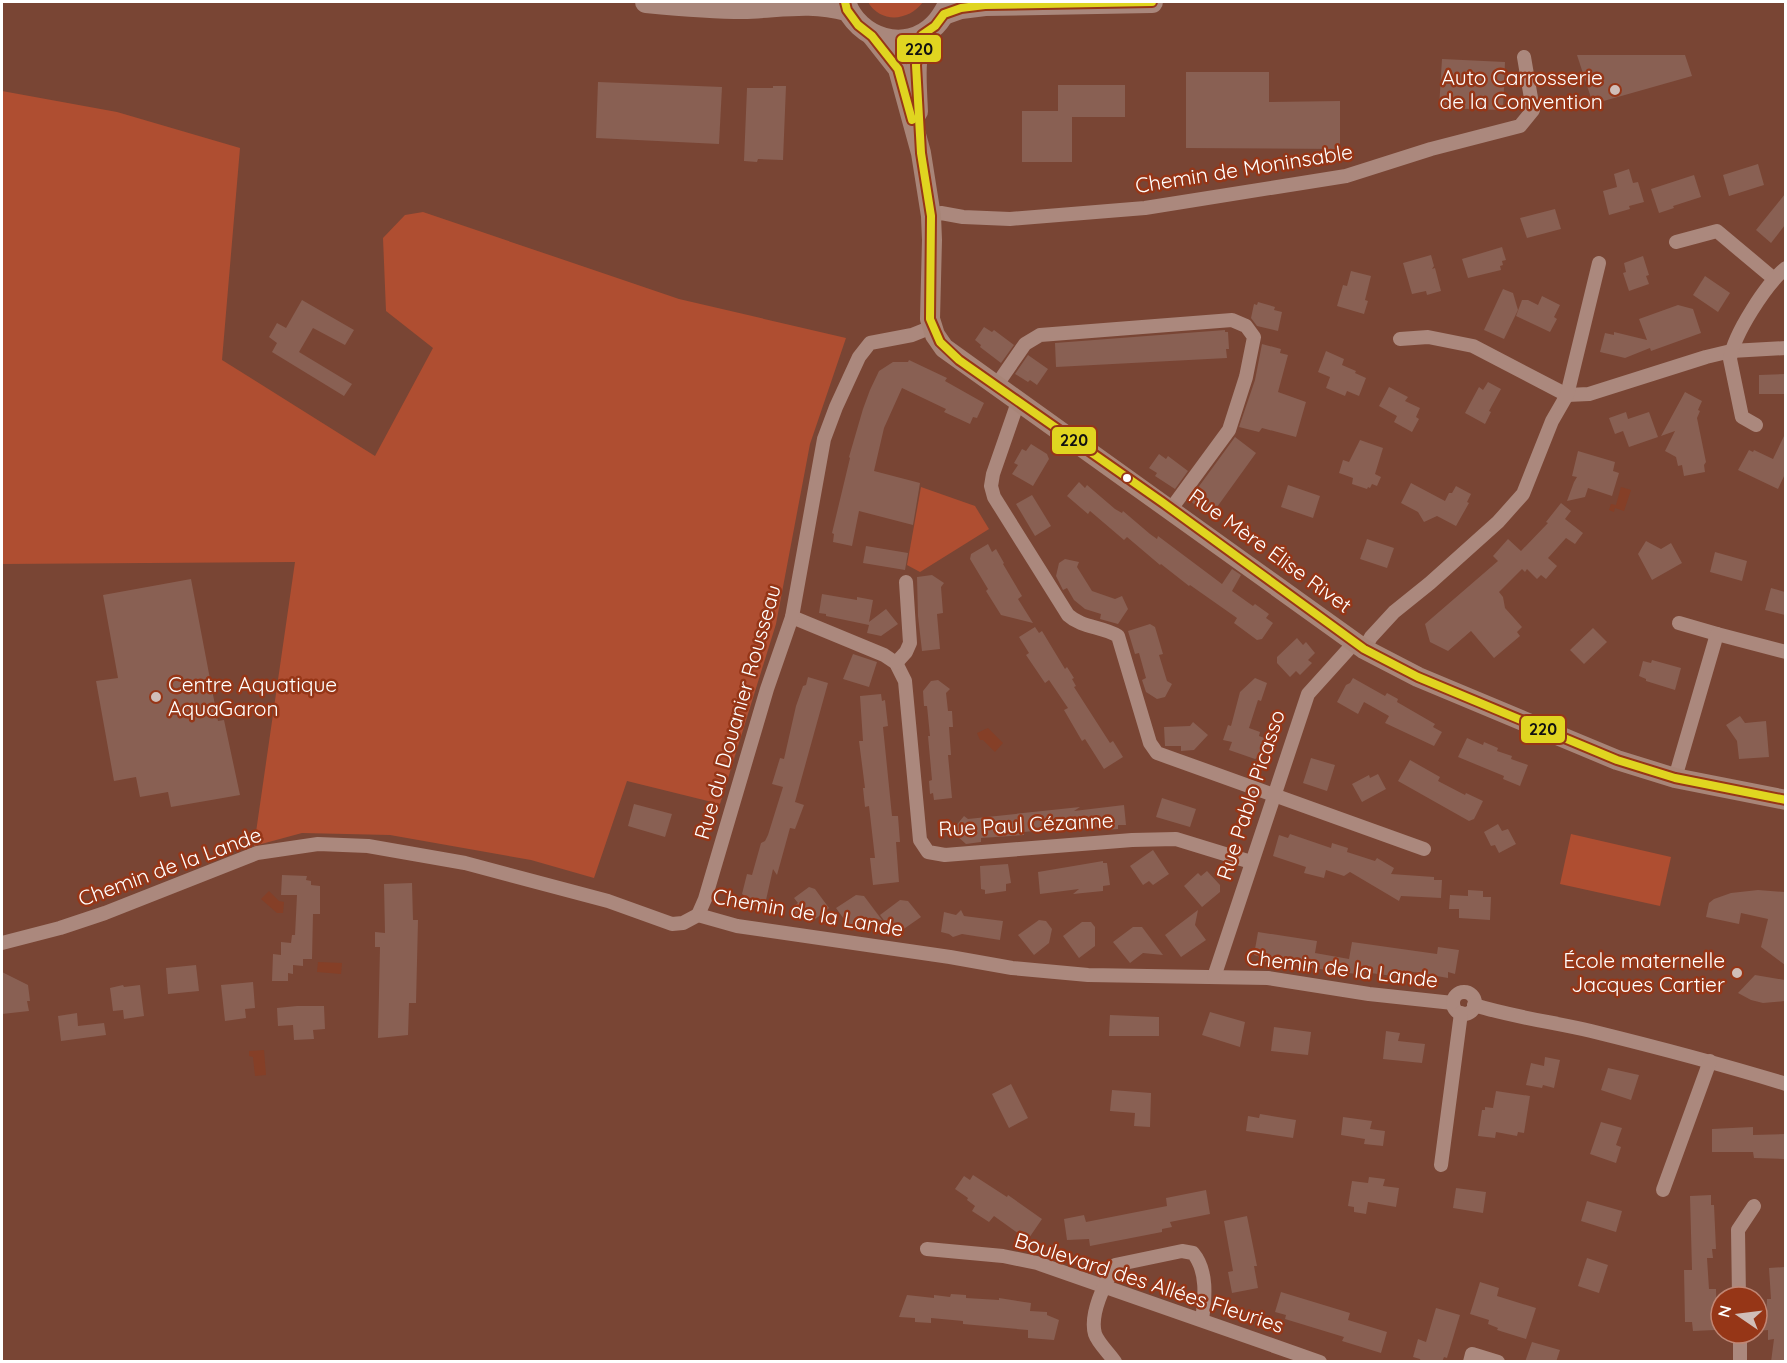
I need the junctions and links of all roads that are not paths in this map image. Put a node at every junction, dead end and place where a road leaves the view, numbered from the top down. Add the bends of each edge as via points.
1 (646, 2) edge
2 (1152, 2) edge
3 (846, 6) edge
4 (947, 8) edge
5 (922, 35) junction
6 (872, 36) junction
7 (1524, 57) dead end
8 (921, 153) junction
9 (931, 216) junction
10 (1676, 242) dead end
11 (1599, 263) dead end
12 (1785, 268) edge
13 (1773, 278) junction
14 (931, 319) junction
15 (1400, 339) dead end
16 (1785, 348) edge
17 (1731, 351) junction
18 (996, 386) junction
19 (1567, 395) junction
20 (1018, 402) junction
21 (1756, 425) dead end
22 (1172, 509) junction
23 (906, 582) dead end
24 (792, 616) junction
25 (1679, 623) dead end
26 (1717, 633) junction
27 (1359, 645) junction
28 (1785, 652) edge
29 (896, 663) junction
30 (1675, 778) junction
31 (1274, 794) junction
32 (1785, 800) edge
33 (1424, 849) dead end
34 (1251, 862) junction
35 (698, 915) junction
36 (2, 944) edge
37 (1214, 977) junction
38 (1474, 1005) junction
39 (1457, 1008) junction
40 (1710, 1061) junction
41 (1785, 1084) edge
42 (1442, 1165) dead end
43 (1663, 1190) dead end
44 (1754, 1206) dead end
45 (927, 1250) dead end
46 (1739, 1285) edge
47 (1103, 1286) junction
48 (1202, 1320) junction
49 (1740, 1345) edge
50 (1115, 1362) edge
51 (1320, 1362) edge
52 (1470, 1362) edge
53 (1498, 1362) edge
54 (1740, 1362) edge

1 - 3 main road via 733,8 815,2
2 - 4 main road
3 - 6 main road via 858,25
4 - 5 main road via 935,26
5 - 6 main road via 905,41
5 - 8 street via 916,64
6 - 8 street via 898,69
7 - 9 street, Chemin de Moninsable via 1533,110 1520,126 1346,176 1145,208 1010,219 941,213
8 - 9 street
9 - 14 street
10 - 13 street via 1717,231
11 - 19 street, Rue Pablo Picasso
12 - 13 street
13 - 17 street
14 - 18 street, Rue Mère Élise Rivet via 944,348
14 - 24 street, Rue du Douanier Rousseau via 912,335 870,343 859,357 824,439
15 - 19 street via 1428,337 1473,346
16 - 17 street
17 - 19 street via 1590,394
17 - 21 street via 1742,417
18 - 20 street, Rue Mère Élise Rivet
18 - 22 street via 1025,344 1040,335 1232,320 1246,326 1254,337 1229,430
19 - 27 street, Rue Pablo Picasso via 1552,421 1527,485 1513,507
20 - 22 street, Rue Mère Élise Rivet
20 - 31 street via 993,474 994,497 1068,615 1076,622 1118,636 1150,743 1163,757
22 - 27 street, Rue Mère Élise Rivet
23 - 29 street via 910,642
24 - 29 street
24 - 35 street, Rue du Douanier Rousseau
25 - 26 street
26 - 28 street
26 - 30 street
27 - 30 street, Rue Mère Élise Rivet via 1418,677 1527,724 1624,763
27 - 31 street, Rue Pablo Picasso via 1308,694
29 - 34 street, Rue Paul Cézanne via 905,681 920,840 928,852 945,855 1176,839
30 - 32 street, Rue Mère Élise Rivet
31 - 33 street
31 - 34 street, Rue Pablo Picasso
34 - 37 street, Rue Pablo Picasso
35 - 36 street, Chemin de la Lande via 672,924 608,901 465,863 368,846 318,844 257,853 105,913
35 - 37 street, Chemin de la Lande via 737,926 1012,968 1088,975
37 - 39 street, Chemin de la Lande via 1268,978
38 - 39 street via 1471,1011
38 - 39 street via 1473,998 1465,992 1455,996
38 - 40 street
39 - 42 street
40 - 41 street
40 - 43 street
44 - 46 street via 1738,1230
45 - 47 street, Boulevard des Allées Fleuries via 1038,1263
47 - 48 street, Boulevard des Allées Fleuries
47 - 48 street via 1115,1265 1182,1251 1193,1253 1201,1263 1205,1297
47 - 50 street via 1094,1318 1095,1334
48 - 51 street, Boulevard des Allées Fleuries
49 - 54 street
52 - 53 street via 1472,1354

